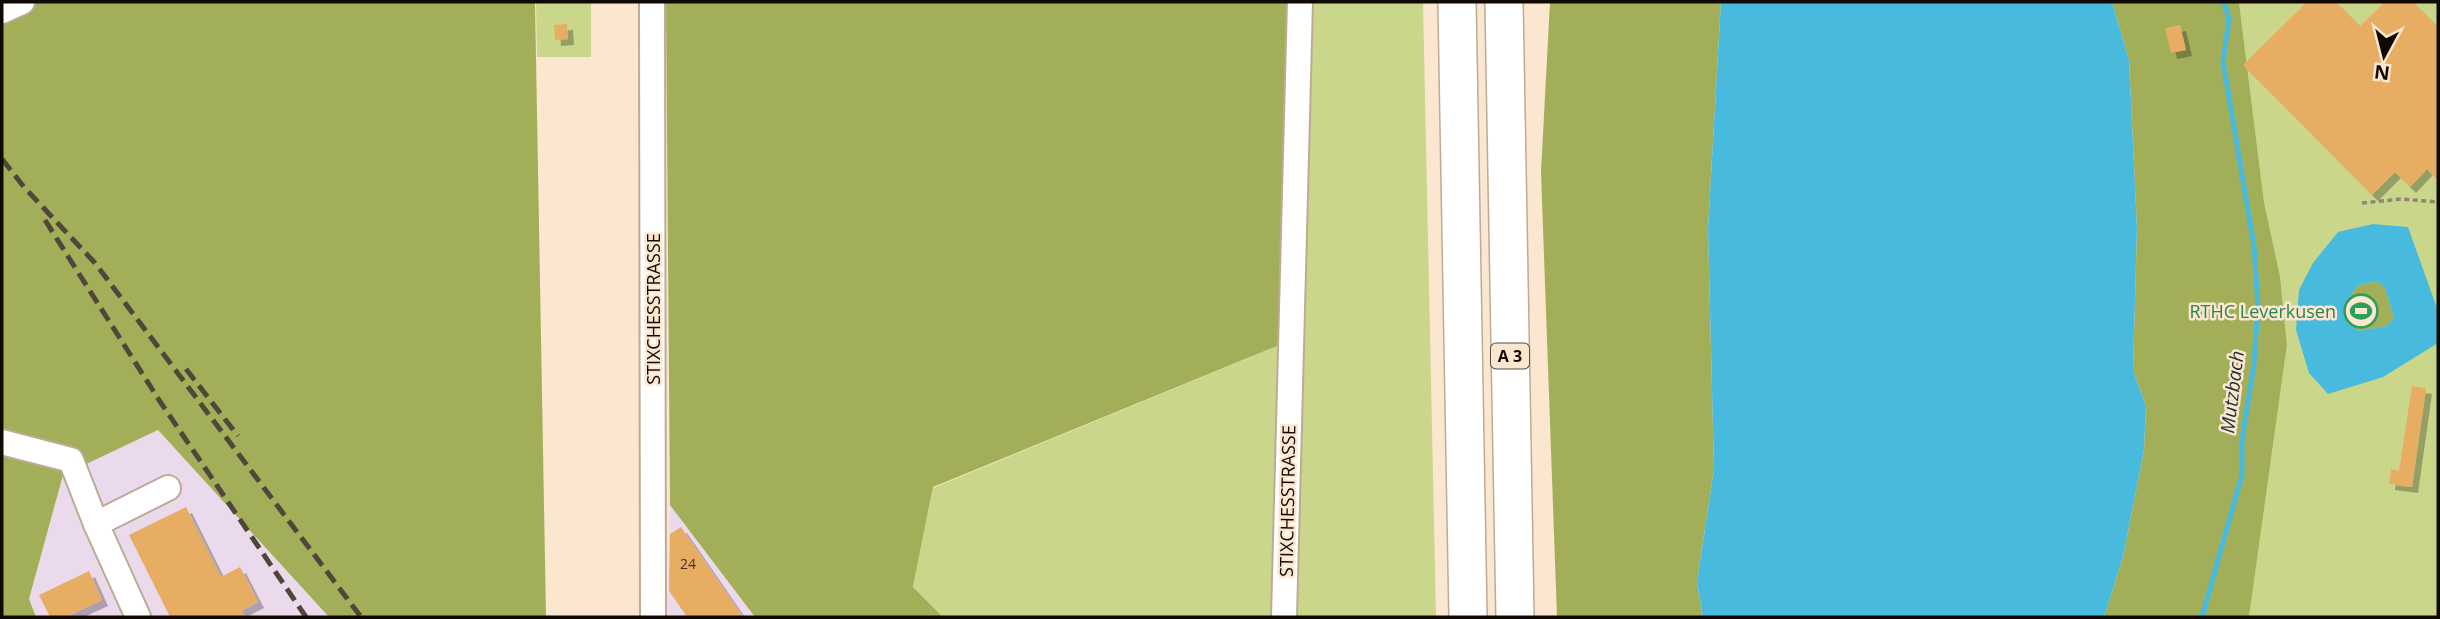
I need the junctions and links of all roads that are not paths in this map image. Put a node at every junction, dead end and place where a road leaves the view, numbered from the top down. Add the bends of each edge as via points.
1 (22, 2) edge
2 (652, 2) edge
3 (1300, 2) edge
4 (1457, 2) edge
5 (1504, 2) edge
6 (2, 11) edge
7 (2, 442) edge
8 (168, 488) dead end
9 (1514, 520) junction
10 (96, 524) junction
11 (138, 617) edge
12 (653, 617) edge
13 (1284, 617) edge
14 (1468, 617) edge
15 (1514, 617) edge
16 (1536, 617) edge

1 - 6 street
2 - 12 street, STIXCHESSTRASSE
3 - 13 street, STIXCHESSTRASSE
4 - 14 highway
5 - 9 highway, A 3
7 - 10 street via 71,460
8 - 10 street
9 - 15 highway, A 3
9 - 16 highway via 1534,569
10 - 11 street

